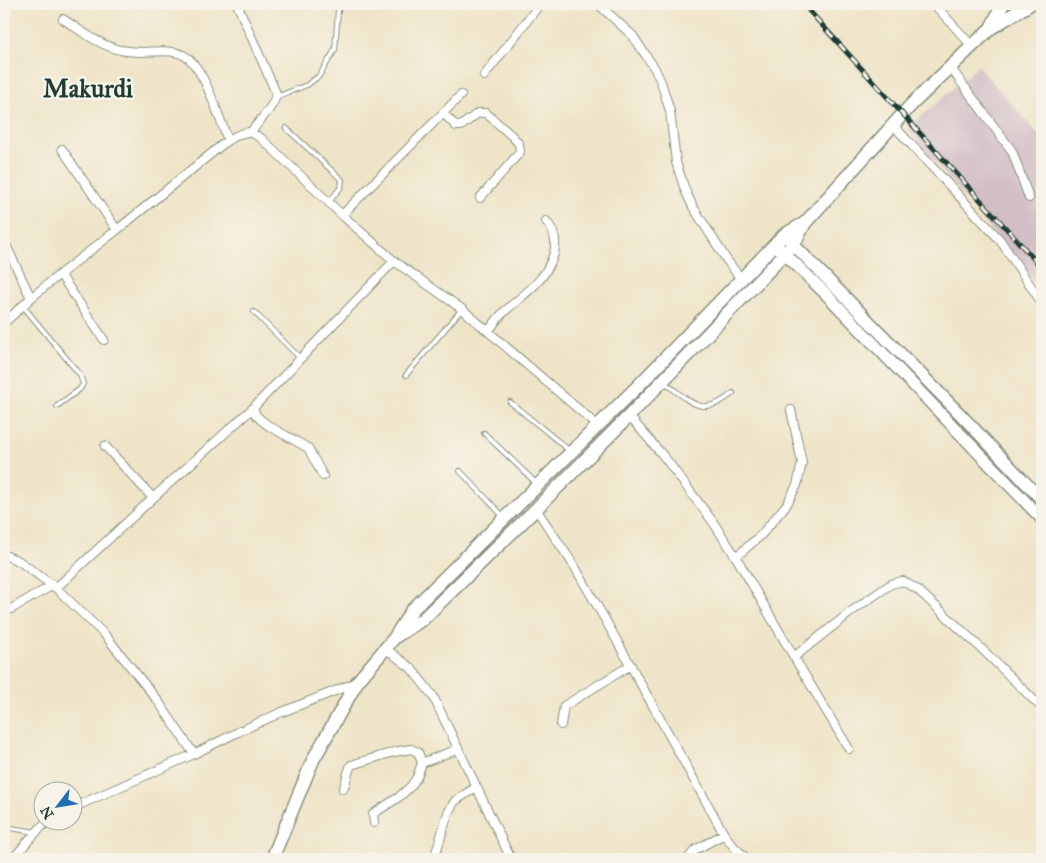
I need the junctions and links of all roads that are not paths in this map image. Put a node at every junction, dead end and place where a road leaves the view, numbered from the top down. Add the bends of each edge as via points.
1 (237, 4) edge
2 (540, 4) edge
3 (598, 4) edge
4 (934, 4) edge
5 (1003, 4) edge
6 (1030, 4) edge
7 (338, 10) dead end
8 (63, 19) dead end
9 (991, 28) junction
10 (972, 46) junction
11 (950, 67) junction
12 (484, 76) dead end
13 (461, 95) dead end
14 (276, 98) junction
15 (443, 113) junction
16 (893, 125) junction
17 (286, 128) dead end
18 (251, 132) junction
19 (228, 140) junction
20 (62, 149) dead end
21 (480, 198) dead end
22 (1029, 198) dead end
23 (329, 202) junction
24 (342, 215) junction
25 (546, 221) dead end
26 (805, 223) junction
27 (117, 230) junction
28 (780, 240) junction
29 (4, 241) edge
30 (794, 244) junction
31 (784, 254) junction
32 (394, 260) junction
33 (60, 274) junction
34 (741, 279) junction
35 (31, 298) junction
36 (1042, 303) edge
37 (23, 306) junction
38 (462, 309) junction
39 (254, 312) dead end
40 (4, 323) edge
41 (488, 331) junction
42 (104, 340) dead end
43 (300, 358) junction
44 (663, 361) junction
45 (672, 370) junction
46 (406, 375) dead end
47 (662, 381) junction
48 (733, 394) dead end
49 (510, 402) dead end
50 (57, 406) dead end
51 (253, 408) junction
52 (791, 410) dead end
53 (629, 416) junction
54 (595, 430) junction
55 (484, 433) dead end
56 (602, 442) junction
57 (105, 446) dead end
58 (572, 453) junction
59 (460, 471) dead end
60 (323, 476) dead end
61 (539, 485) junction
62 (153, 498) junction
63 (1042, 500) edge
64 (536, 509) junction
65 (505, 518) junction
66 (1042, 519) edge
67 (4, 555) edge
68 (736, 557) junction
69 (54, 587) junction
70 (4, 613) edge
71 (395, 637) junction
72 (385, 648) junction
73 (794, 657) junction
74 (631, 665) junction
75 (357, 682) junction
76 (1042, 708) edge
77 (561, 725) dead end
78 (458, 749) junction
79 (849, 749) dead end
80 (194, 754) junction
81 (422, 763) junction
82 (476, 787) junction
83 (343, 789) dead end
84 (82, 804) edge
85 (374, 822) dead end
86 (4, 828) edge
87 (36, 832) joint
88 (724, 834) junction
89 (14, 859) edge
90 (272, 859) edge
91 (434, 859) edge
92 (511, 859) edge
93 (688, 859) edge
94 (747, 859) edge

1 - 14 street
2 - 12 street
3 - 34 street via 633,36 655,69 670,111 676,162 685,190
4 - 10 street
5 - 9 main road
6 - 9 main road
7 - 14 lane via 335,50 319,76 307,85
8 - 19 street via 100,42 119,49 164,51 185,56 201,76
9 - 10 main road
10 - 11 main road
11 - 16 main road
11 - 22 street via 1012,151
13 - 15 street
14 - 18 street
15 - 21 street via 456,126 461,126 478,113 486,113 519,144 520,152
15 - 24 street
16 - 26 main road
16 - 36 street via 1000,240
17 - 23 lane via 342,180
18 - 19 street via 243,132
18 - 23 street
19 - 27 street
20 - 27 street
23 - 24 street
24 - 32 street
25 - 41 street via 556,243 548,268 542,278
26 - 28 main road
26 - 30 main road
27 - 33 street
28 - 30 street
28 - 31 street
28 - 34 main road
29 - 35 street
30 - 31 main road
30 - 63 street
31 - 45 main road
31 - 66 street
32 - 38 street
32 - 43 street
33 - 35 street
33 - 42 street
34 - 44 main road
35 - 37 street
37 - 40 street
37 - 50 lane via 80,374 83,384 80,389
38 - 41 street
38 - 46 lane
39 - 43 lane
41 - 54 street
43 - 51 street
44 - 45 main road
44 - 54 main road
45 - 47 main road
47 - 48 lane via 694,405 708,407
47 - 53 main road
49 - 58 lane
51 - 60 street via 269,426 308,448
51 - 62 street
52 - 68 street via 802,463 797,484 787,504 761,535
53 - 56 main road
53 - 68 street via 665,458
54 - 56 main road
54 - 58 main road
55 - 61 lane
56 - 64 main road
57 - 62 street
58 - 61 main road
59 - 65 lane
61 - 65 main road
62 - 69 street
64 - 71 main road via 422,619
64 - 74 street
65 - 71 main road via 412,610
67 - 69 street via 19,560
68 - 73 street
69 - 70 street
69 - 80 street via 105,635 158,701
71 - 72 main road
72 - 75 main road
72 - 78 street via 411,668 433,696
73 - 76 street via 860,606 892,584 902,581 918,590
73 - 79 street
74 - 77 street via 564,706
74 - 88 street
75 - 80 street via 282,712
75 - 90 main road via 313,760
78 - 81 street
78 - 82 street
80 - 84 street
81 - 83 street via 418,752 411,749 351,765
81 - 85 street via 411,786 373,814
82 - 91 street via 454,801
82 - 92 street
86 - 87 lane
87 - 89 street
88 - 93 street via 695,850
88 - 94 street

